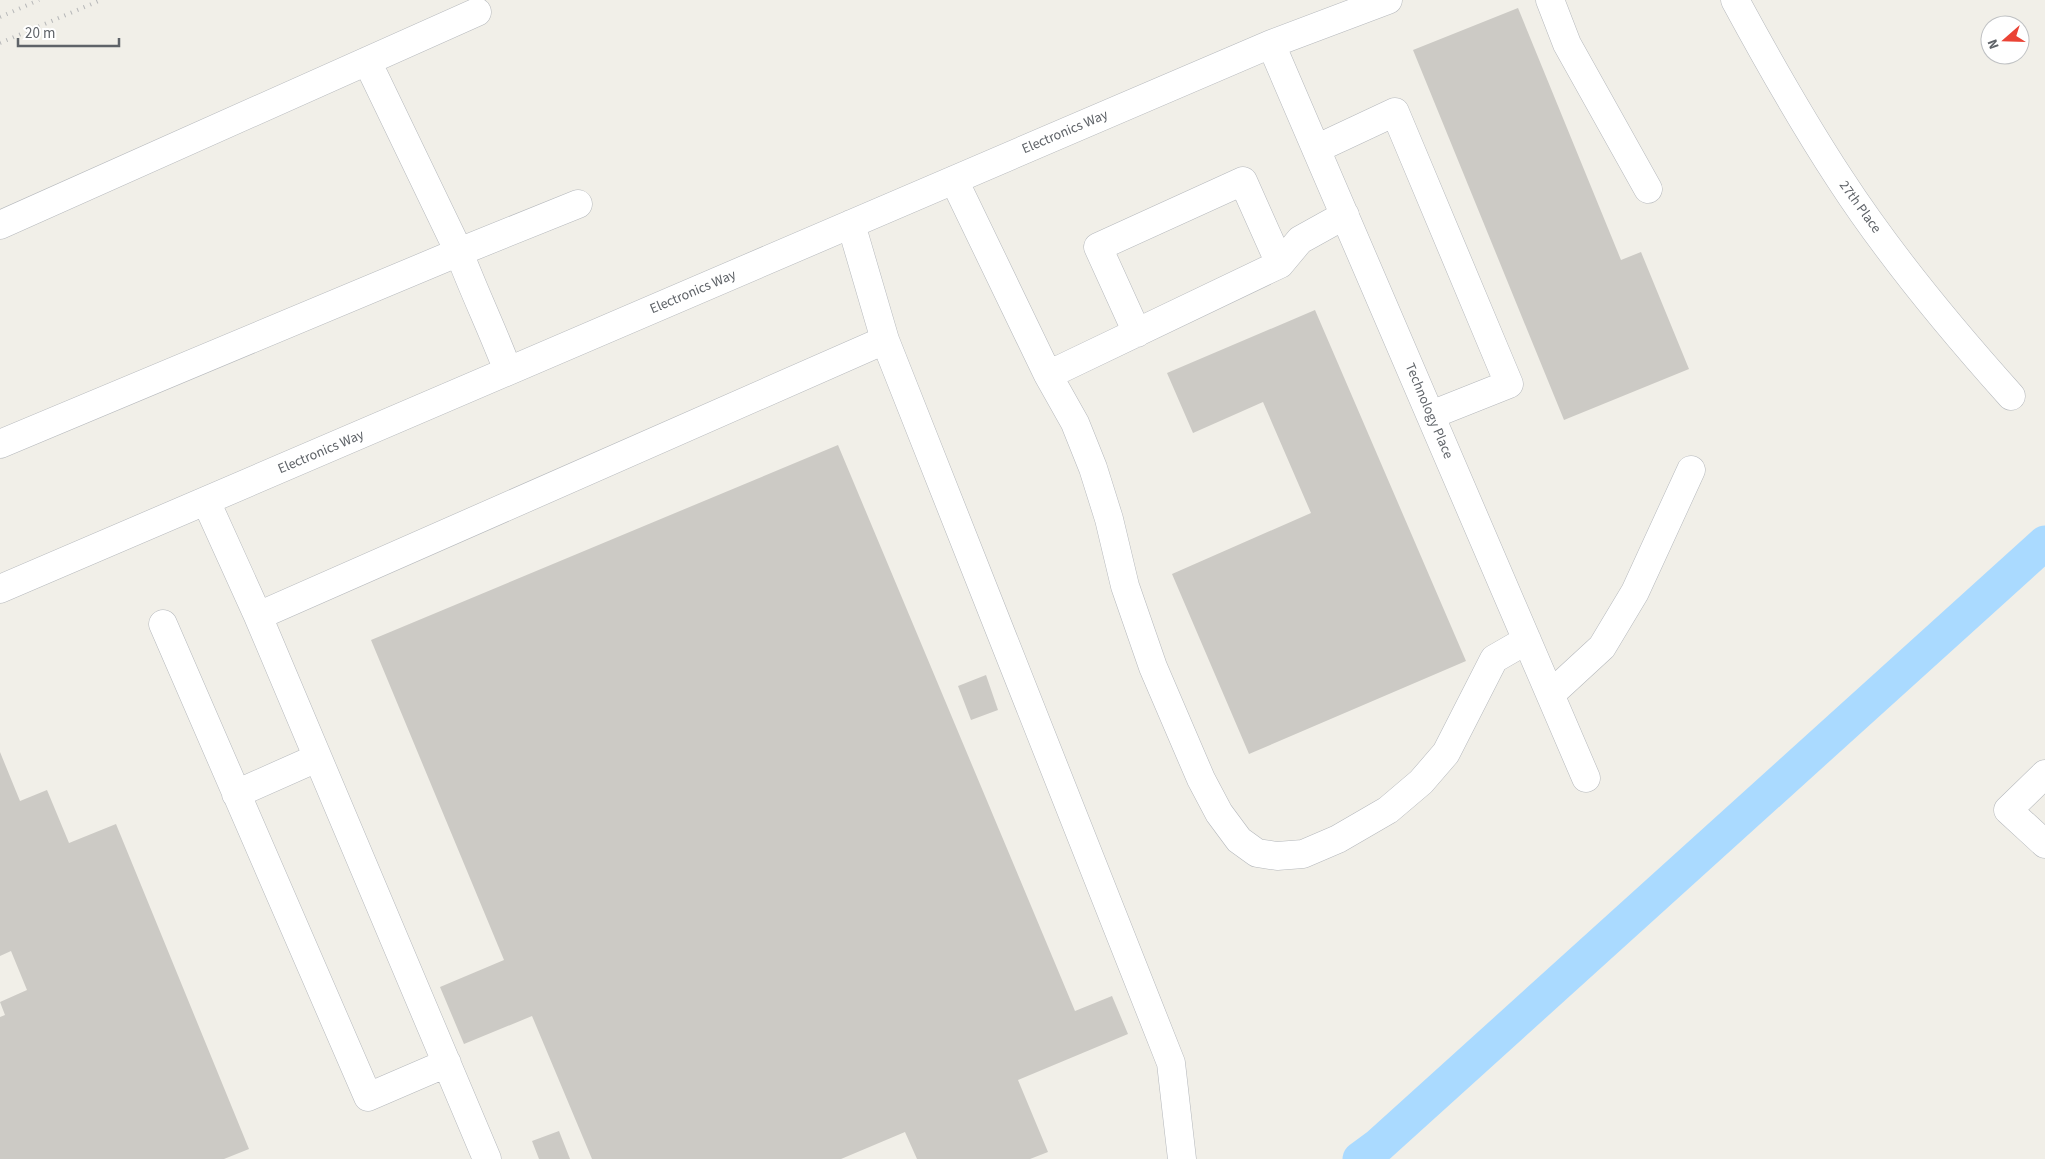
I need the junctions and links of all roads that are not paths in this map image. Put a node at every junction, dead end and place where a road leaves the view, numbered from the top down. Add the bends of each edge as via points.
1 (1388, 0) edge
2 (1550, 0) edge
3 (1735, 0) edge
4 (477, 12) dead end
5 (1271, 44) junction
6 (367, 61) junction
7 (1316, 149) junction
8 (954, 180) junction
9 (1648, 189) dead end
10 (578, 204) dead end
11 (1345, 215) junction
12 (0, 224) edge
13 (851, 224) junction
14 (459, 252) junction
15 (1280, 264) junction
16 (1137, 333) junction
17 (885, 340) junction
18 (508, 371) junction
19 (1048, 375) junction
20 (2011, 396) dead end
21 (1431, 415) junction
22 (0, 444) edge
23 (1691, 470) dead end
24 (206, 501) junction
25 (0, 589) edge
26 (258, 616) junction
27 (163, 624) dead end
28 (1527, 640) junction
29 (1551, 694) junction
30 (317, 758) junction
31 (2045, 774) edge
32 (1586, 778) dead end
33 (236, 794) junction
34 (2045, 844) edge
35 (446, 1063) junction
36 (487, 1159) edge
37 (1182, 1159) edge

1 - 5 street, Electronics Way
2 - 9 street via 1567,44
3 - 20 street, 27th Place via 1777,78 1841,180 1912,278
4 - 6 street
5 - 7 street, Technology Place
5 - 8 street, Electronics Way
6 - 12 street
6 - 14 street
7 - 11 street, Technology Place
7 - 21 street via 1395,112 1509,384
8 - 13 street, Electronics Way
8 - 19 street
10 - 14 street
11 - 15 street via 1300,240
11 - 21 street, Technology Place
13 - 17 street
13 - 18 street, Electronics Way
14 - 18 street
14 - 22 street
15 - 16 street
15 - 16 street via 1242,181 1098,247
16 - 19 street
17 - 26 street
17 - 37 street via 1171,1062
18 - 24 street, Electronics Way
19 - 28 street via 1075,423 1094,468 1125,586 1154,667 1201,779 1219,813 1239,840 1257,853 1277,856 1303,854 1338,840 1388,810 1421,782 1446,753 1494,659
21 - 28 street, Technology Place
23 - 29 street via 1635,592 1602,647
24 - 25 street, Electronics Way
24 - 26 street
26 - 30 street
27 - 33 street
28 - 29 street, Technology Place
29 - 32 street, Technology Place
30 - 33 street
30 - 35 street
31 - 34 street via 2008,810
33 - 35 street via 368,1097
35 - 36 street

